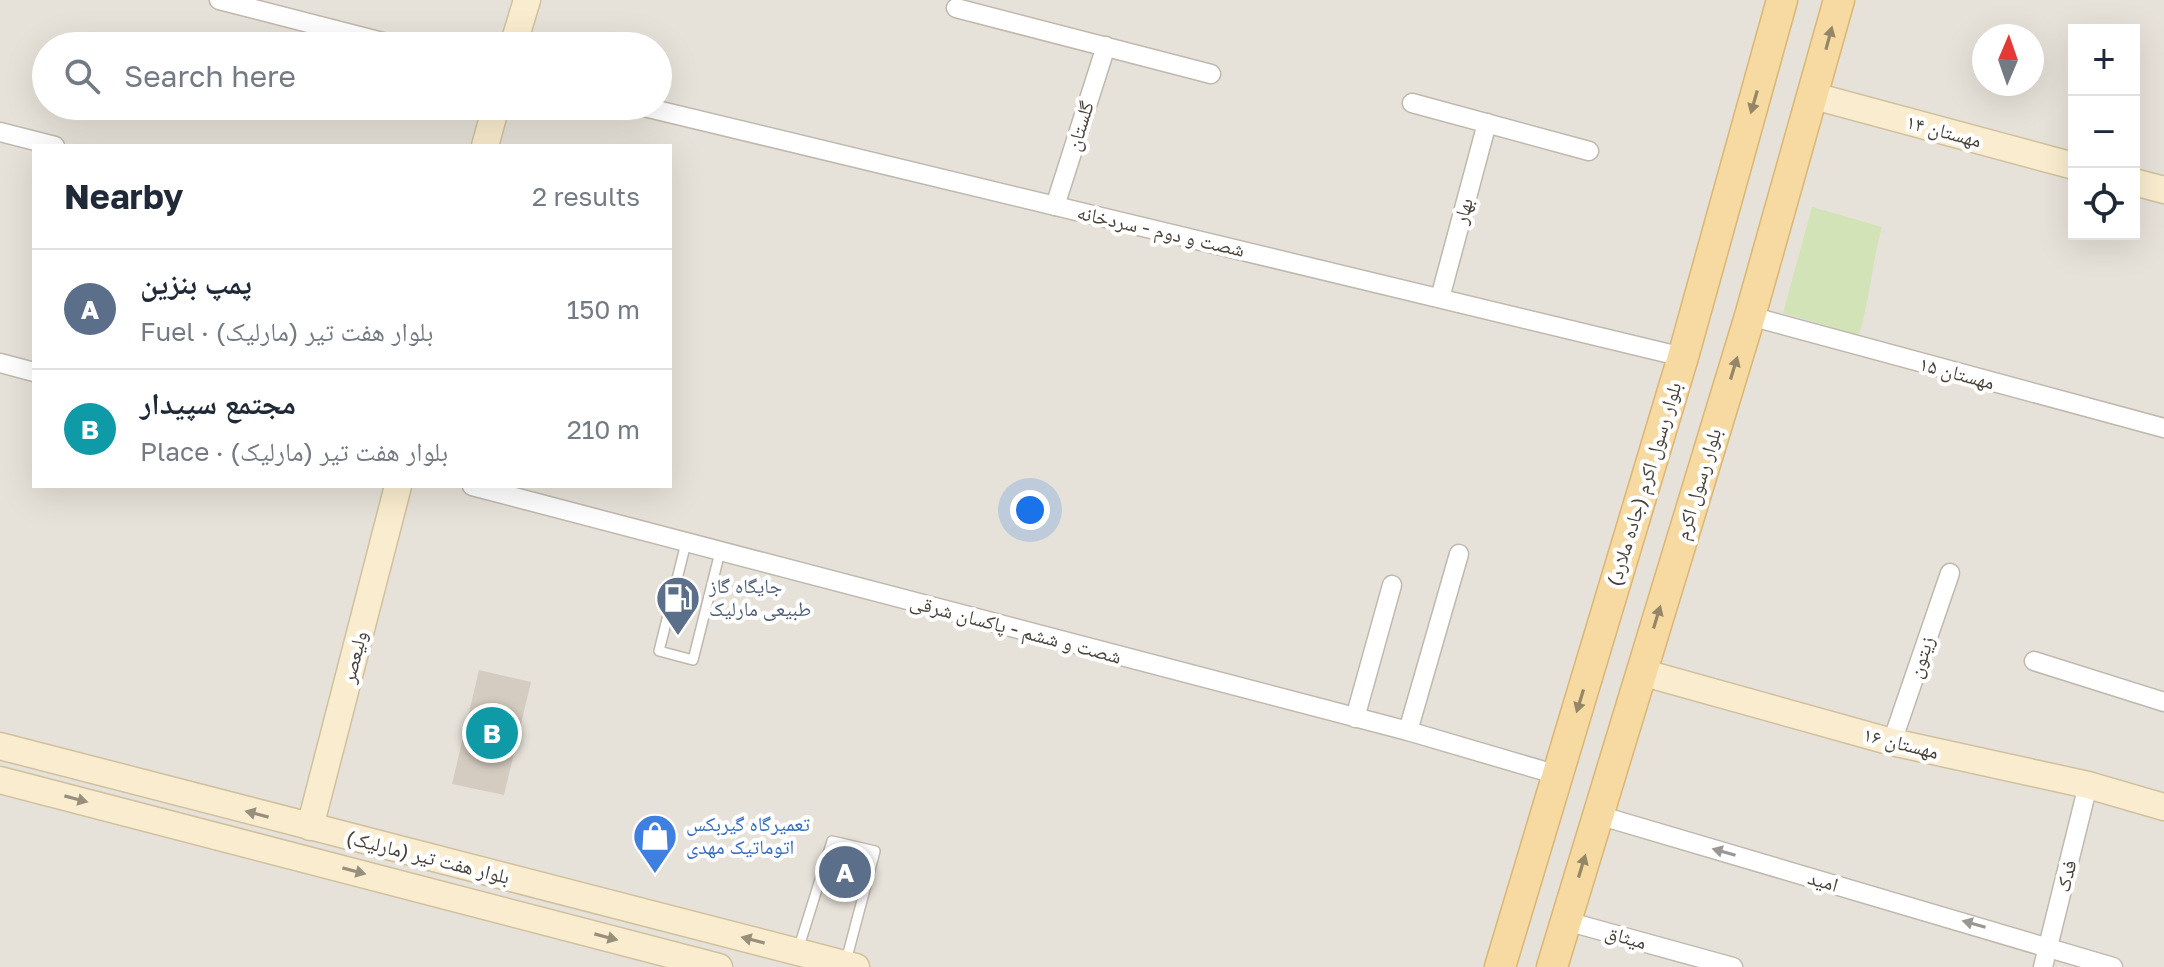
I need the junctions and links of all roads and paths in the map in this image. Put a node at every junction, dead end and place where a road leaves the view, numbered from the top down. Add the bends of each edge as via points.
1 (219, 0) edge
2 (527, 0) edge
3 (1782, 0) edge
4 (1839, 0) edge
5 (956, 8) dead end
6 (344, 32) edge
7 (517, 32) edge
8 (1106, 46) junction
9 (1211, 74) dead end
10 (1814, 96) junction
11 (1412, 103) dead end
12 (672, 114) edge
13 (492, 120) edge
14 (1487, 123) junction
15 (0, 132) edge
16 (47, 144) edge
17 (486, 144) edge
18 (1589, 151) dead end
19 (2068, 164) edge
20 (2140, 184) edge
21 (2164, 190) edge
22 (1055, 206) junction
23 (1440, 298) junction
24 (1750, 316) junction
25 (1683, 357) junction
26 (0, 363) edge
27 (32, 371) edge
28 (2164, 428) edge
29 (397, 488) edge
30 (480, 488) edge
31 (686, 543) junction
32 (720, 552) junction
33 (1459, 554) dead end
34 (1950, 573) dead end
35 (1392, 585) dead end
36 (2034, 661) dead end
37 (1641, 672) junction
38 (2164, 702) edge
39 (1355, 718) junction
40 (1408, 731) junction
41 (1892, 742) junction
42 (0, 746) edge
43 (1558, 775) junction
44 (0, 780) edge
45 (2088, 785) junction
46 (2164, 807) edge
47 (1598, 815) junction
48 (310, 827) junction
49 (1566, 921) junction
50 (2049, 946) junction
51 (797, 952) junction
52 (851, 966) edge
53 (719, 967) edge
54 (1500, 967) edge
55 (1552, 967) edge
56 (1733, 967) edge
57 (2043, 967) edge
58 (2113, 967) edge

1 - 6 street
2 - 7 main road
3 -> 25 main road, بلوار رسول اکرم (جاده ملارد)
10 -> 4 main road, بلوار رسول اکرم
5 - 8 street
8 - 9 street
8 - 22 street, گلستان
10 - 19 main road, مهستان ۱۴
10 - 24 main road, بلوار رسول اکرم
11 - 14 street
12 - 22 street, شصت و دوم - سردخانه
13 - 17 main road
14 - 18 street
14 - 23 street, بهار
15 - 16 street
20 - 21 main road
22 - 23 street, شصت و دوم - سردخانه
23 - 25 street, شصت و دوم - سردخانه
24 - 28 street, مهستان ۱۵
37 -> 24 main road, بلوار رسول اکرم
25 -> 43 main road, بلوار رسول اکرم (جاده ملارد)
26 - 27 street
29 - 48 main road, ولیعصر
30 - 31 street, شصت و ششم - پاکسان شرقی
31 - 32 street, شصت و ششم - پاکسان شرقی
31 - 32 lane via 659,651 693,660
32 - 39 street, شصت و ششم - پاکسان شرقی
33 - 40 street
34 - 41 street, زیتون
35 - 39 street
36 - 38 street
37 - 41 main road, مهستان ۱۶
37 - 47 main road, بلوار رسول اکرم
39 - 40 street, شصت و ششم - پاکسان شرقی
40 - 43 street, شصت و ششم - پاکسان شرقی
41 - 45 main road, مهستان ۱۶
48 -> 42 main road, بلوار هفت تیر (مارلیک)
43 - 54 main road, بلوار رسول اکرم (جاده ملارد)
44 -> 53 main road, بلوار هفت تیر (مارلیک)
45 - 46 main road, مهستان ۱۶
45 - 50 street, فدک
49 -> 47 main road, بلوار رسول اکرم
50 -> 47 street, امید
51 -> 48 main road, بلوار هفت تیر (مارلیک)
49 - 55 main road, بلوار رسول اکرم
49 - 56 street, میثاق
50 - 57 street, فدک
50 - 58 street, امید
51 - 52 main road, بلوار هفت تیر (مارلیک)
51 - 52 lane via 832,841 875,851

